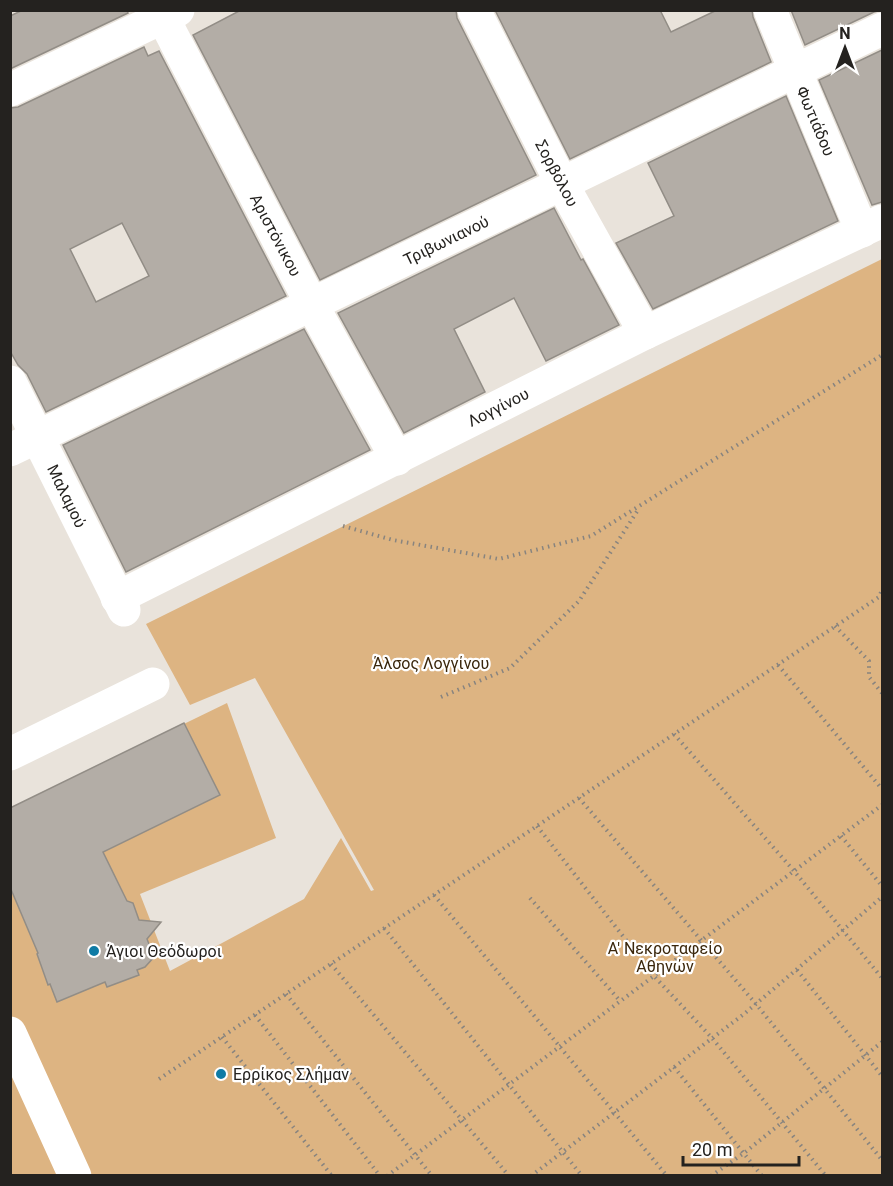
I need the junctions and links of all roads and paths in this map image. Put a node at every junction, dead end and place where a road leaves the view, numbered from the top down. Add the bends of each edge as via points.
1 (474, 10) edge
2 (770, 10) edge
3 (166, 13) edge
4 (882, 29) edge
5 (795, 71) junction
6 (10, 90) edge
7 (562, 184) junction
8 (872, 226) edge
9 (312, 305) junction
10 (645, 333) junction
11 (882, 355) edge
12 (10, 382) edge
13 (24, 444) edge
14 (397, 459) junction
15 (640, 506) junction
16 (290, 512) junction
17 (882, 590) edge
18 (881, 599) edge
19 (121, 604) joint
20 (835, 626) junction
21 (778, 665) junction
22 (153, 684) dead end
23 (882, 693) edge
24 (441, 697) dead end
25 (674, 734) junction
26 (10, 754) edge
27 (882, 789) edge
28 (579, 798) junction
29 (882, 805) edge
30 (537, 826) junction
31 (841, 836) junction
32 (794, 871) junction
33 (882, 886) edge
34 (434, 895) junction
35 (882, 897) edge
36 (530, 898) dead end
37 (384, 928) junction
38 (844, 930) junction
39 (701, 941) junction
40 (331, 964) junction
41 (797, 970) junction
42 (654, 976) junction
43 (882, 978) edge
44 (286, 994) junction
45 (620, 1002) junction
46 (756, 1004) junction
47 (255, 1015) junction
48 (10, 1033) edge
49 (222, 1037) junction
50 (712, 1038) junction
51 (882, 1042) edge
52 (560, 1046) junction
53 (865, 1056) junction
54 (674, 1066) junction
55 (882, 1076) edge
56 (159, 1079) dead end
57 (509, 1084) junction
58 (824, 1088) junction
59 (614, 1111) junction
60 (461, 1120) junction
61 (781, 1122) junction
62 (562, 1151) junction
63 (744, 1153) junction
64 (415, 1155) junction
65 (882, 1160) edge
66 (75, 1176) edge
67 (332, 1176) edge
68 (380, 1176) edge
69 (387, 1176) edge
70 (432, 1176) edge
71 (509, 1176) edge
72 (531, 1176) edge
73 (582, 1176) edge
74 (667, 1176) edge
75 (711, 1176) edge
76 (762, 1176) edge
77 (826, 1176) edge

1 - 7 street, Σορβόλου
2 - 5 street, Φωτιάδου
3 - 6 street
3 - 9 street, Αριστόνικου
4 - 5 street, Τριβωνιανού
5 - 7 street, Τριβωνιανού
5 - 8 street, Φωτιάδου
7 - 9 street, Τριβωνιανού
7 - 10 street, Σορβόλου
8 - 10 street, Λογγίνου
9 - 13 street, Τριβωνιανού
9 - 14 street, Αριστόνικου
10 - 14 street, Λογγίνου
11 - 15 path
12 - 13 street, Μαλαμού
13 - 19 street, Μαλαμού
14 - 16 street, Λογγίνου
15 - 16 path via 591,536 499,559 393,540
15 - 24 path via 579,602 510,668
16 - 19 street, Λογγίνου
17 - 18 path
18 - 20 path
20 - 21 path
20 - 23 path via 868,662 869,677
21 - 25 path
21 - 27 path
22 - 26 street
25 - 28 path
25 - 32 path
28 - 30 path
28 - 39 path
29 - 31 path
30 - 34 path
30 - 42 path
31 - 32 path
31 - 33 path
32 - 38 path
32 - 39 path
34 - 37 path
34 - 52 path
35 - 38 path
36 - 45 path
37 - 40 path
37 - 57 path
38 - 41 path
38 - 43 path
39 - 42 path
39 - 46 path
40 - 44 path
40 - 60 path
41 - 46 path
41 - 53 path
42 - 45 path
42 - 50 path
44 - 47 path
44 - 64 path
45 - 52 path
46 - 50 path
46 - 58 path
47 - 49 path
47 - 68 path
48 - 66 street
49 - 56 path
49 - 67 path
50 - 54 path
50 - 61 path
51 - 53 path
52 - 57 path
52 - 59 path
53 - 55 path
53 - 58 path
54 - 59 path
54 - 63 path
57 - 60 path
57 - 62 path
58 - 61 path
58 - 65 path
59 - 62 path
59 - 74 path
60 - 64 path
60 - 71 path
61 - 63 path
61 - 77 path
62 - 72 path
62 - 73 path
63 - 75 path
63 - 76 path
64 - 69 path
64 - 70 path

